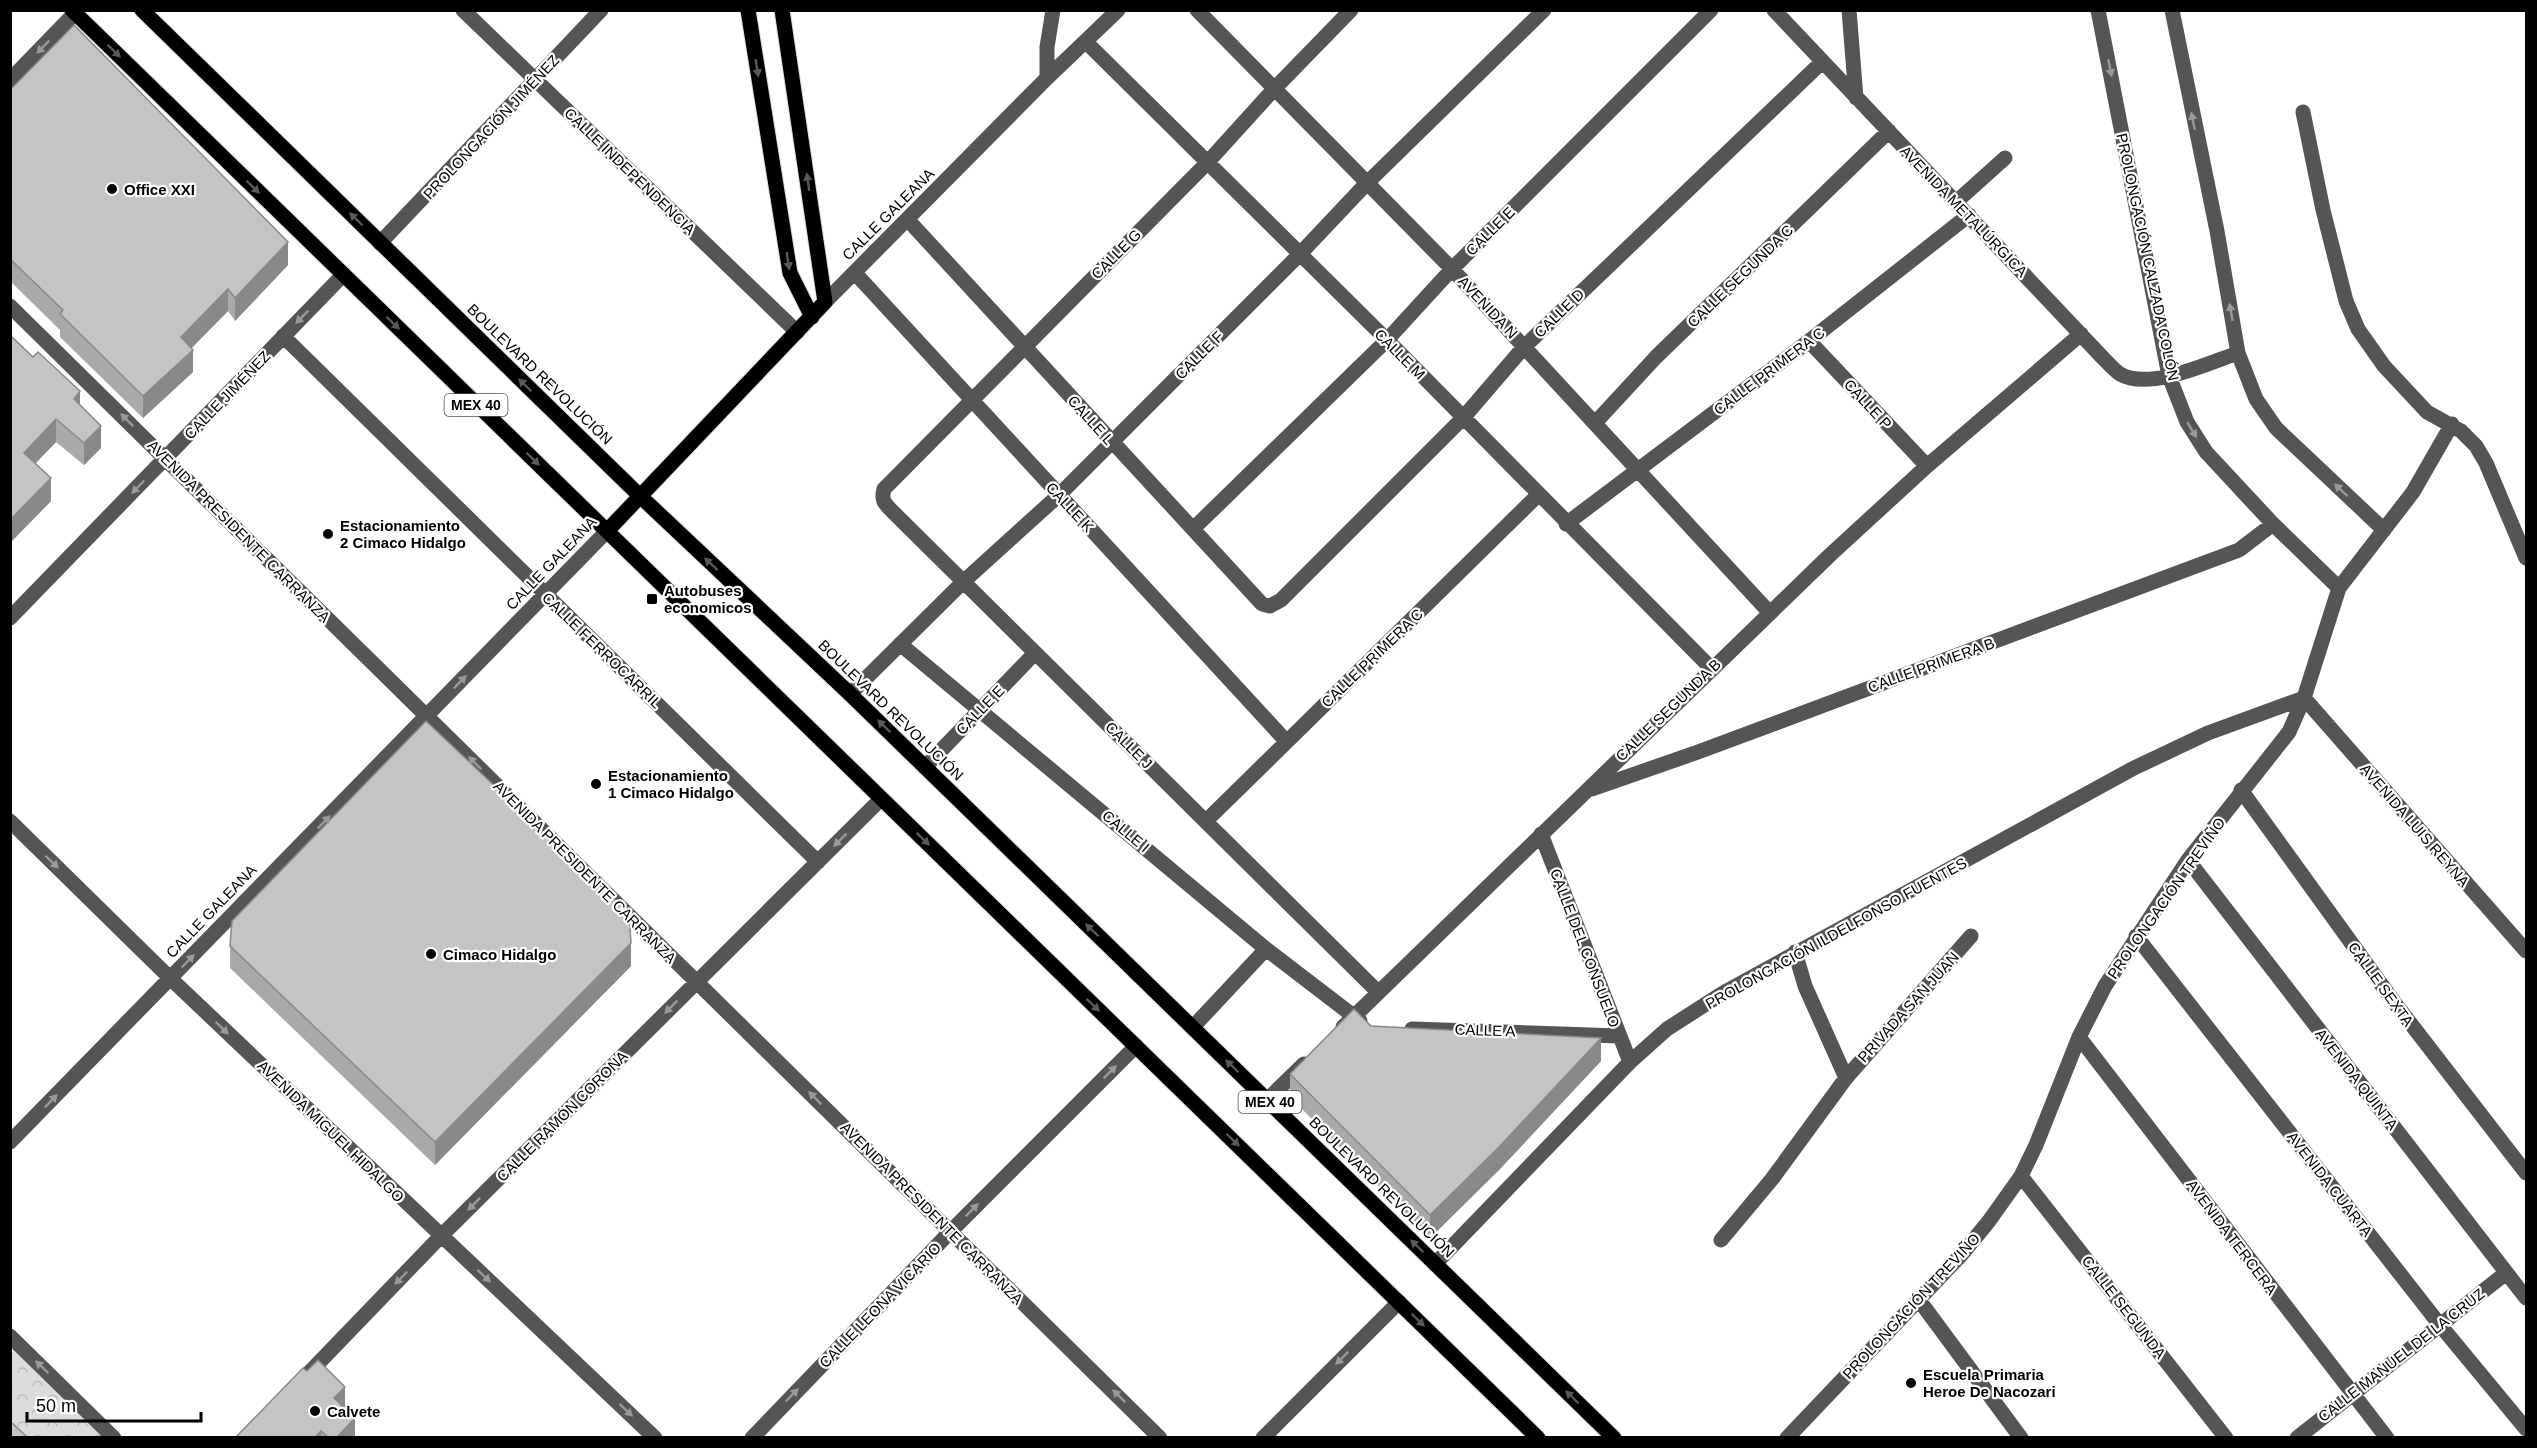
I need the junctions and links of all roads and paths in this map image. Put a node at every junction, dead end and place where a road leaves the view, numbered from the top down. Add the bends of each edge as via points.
1 (142, 10) edge
2 (463, 10) edge
3 (601, 10) edge
4 (748, 10) edge
5 (782, 10) edge
6 (1053, 10) edge
7 (1118, 10) edge
8 (1197, 10) edge
9 (1351, 10) edge
10 (1544, 10) edge
11 (1711, 10) edge
12 (1774, 10) edge
13 (1849, 10) edge
14 (2098, 10) edge
15 (2172, 10) edge
16 (73, 12) edge
17 (1086, 42) junction
18 (1822, 62) junction
19 (11, 78) edge
20 (1047, 78) junction
21 (535, 80) junction
22 (1275, 88) junction
23 (1856, 98) junction
24 (2303, 112) dead end
25 (1888, 131) junction
26 (2005, 158) dead end
27 (1207, 163) junction
28 (1366, 184) junction
29 (1956, 202) junction
30 (1969, 215) junction
31 (908, 220) junction
32 (380, 243) junction
33 (1299, 255) junction
34 (1452, 269) junction
35 (855, 273) junction
36 (343, 275) junction
37 (825, 302) junction
38 (10, 306) edge
39 (812, 317) junction
40 (797, 332) junction
41 (2081, 334) junction
42 (284, 336) junction
43 (1387, 340) junction
44 (1809, 341) junction
45 (1024, 346) junction
46 (1524, 347) junction
47 (2238, 353) junction
48 (2169, 376) junction
49 (971, 400) junction
50 (1463, 418) junction
51 (1595, 423) junction
52 (2452, 424) junction
53 (1112, 442) junction
54 (165, 458) junction
55 (1928, 466) junction
56 (1638, 471) junction
57 (1059, 495) junction
58 (1538, 495) junction
59 (640, 496) junction
60 (882, 497) joint
61 (1566, 524) junction
62 (2273, 524) junction
63 (1194, 528) junction
64 (2384, 530) junction
65 (607, 531) junction
66 (2526, 558) edge
67 (963, 582) junction
68 (2339, 588) junction
69 (545, 594) junction
70 (1281, 600) joint
71 (1769, 612) junction
72 (10, 618) edge
73 (900, 644) junction
74 (1035, 653) junction
75 (1711, 668) junction
76 (850, 694) junction
77 (2304, 698) junction
78 (981, 709) junction
79 (427, 716) junction
80 (1286, 741) junction
81 (926, 767) junction
82 (2241, 790) junction
83 (1583, 793) junction
84 (881, 798) junction
85 (10, 821) edge
86 (1206, 821) junction
87 (1541, 834) junction
88 (2188, 860) junction
89 (818, 862) junction
90 (1971, 936) dead end
91 (2136, 936) junction
92 (1266, 949) junction
93 (1795, 951) junction
94 (2526, 951) edge
95 (171, 979) junction
96 (697, 981) junction
97 (1378, 992) junction
98 (1354, 1016) junction
99 (1192, 1027) junction
100 (1377, 1027) edge
101 (1397, 1028) edge
102 (1620, 1036) junction
103 (2079, 1037) junction
104 (1330, 1039) edge
105 (1136, 1046) junction
106 (1315, 1054) edge
107 (1630, 1062) junction
108 (1846, 1078) junction
109 (1267, 1100) junction
110 (10, 1142) edge
111 (2526, 1173) edge
112 (2021, 1176) junction
113 (951, 1231) junction
114 (441, 1236) junction
115 (1722, 1240) dead end
116 (1435, 1264) junction
117 (2506, 1273) junction
118 (2526, 1298) edge
119 (1919, 1300) junction
120 (1399, 1302) junction
121 (2440, 1325) junction
122 (10, 1336) edge
123 (296, 1387) edge
124 (2352, 1393) junction
125 (2526, 1429) edge
126 (114, 1437) edge
127 (655, 1437) edge
128 (752, 1437) edge
129 (1160, 1437) edge
130 (1263, 1437) edge
131 (1538, 1437) edge
132 (1614, 1437) edge
133 (1787, 1437) edge
134 (2021, 1437) edge
135 (2226, 1437) edge
136 (2297, 1437) edge
137 (2387, 1437) edge

32 -> 1 main road, BOULEVARD REVOLUCIÓN / MEX 40
2 - 21 street, CALLE INDEPENDENCIA
3 - 21 street, PROLONGACIÓN JIMÉNEZ
4 -> 39 main road via 790,273
37 -> 5 main road
6 - 20 street
7 - 17 street, CALLE GALEANA
8 - 22 street, AVENIDA N
9 - 22 street, CALLE G
10 - 28 street, CALLE F
11 - 34 street, CALLE E
12 - 18 street, AVENIDA METALÚRGICA
13 - 23 street
14 -> 48 street, PROLONGACIÓN CALZADA COLÓN
47 -> 15 street
16 -> 19 street
16 -> 36 main road, MEX 40
17 - 20 street, CALLE GALEANA
17 - 27 street, CALLE M
18 - 23 street, AVENIDA METALÚRGICA
18 - 46 street, CALLE D
20 - 31 street, CALLE GALEANA
21 - 32 street, PROLONGACIÓN JIMÉNEZ
21 - 40 street, CALLE INDEPENDENCIA
22 - 27 street, CALLE G
22 - 28 street, AVENIDA N
23 - 25 street, AVENIDA METALÚRGICA
24 - 52 street via 2346,301 2358,329 2384,366 2427,412
25 - 29 street, AVENIDA METALÚRGICA
25 - 51 street, CALLE SEGUNDA C via 1656,357
26 - 29 street
27 - 33 street, CALLE M
27 - 45 street, CALLE G
28 - 33 street, CALLE F
28 - 34 street, AVENIDA N
29 - 30 street, AVENIDA METALÚRGICA
30 - 41 street, AVENIDA METALÚRGICA
30 - 44 street, CALLE PRIMERA C
31 - 35 street, CALLE GALEANA
31 - 45 street, CALLE L
59 -> 32 main road, BOULEVARD REVOLUCIÓN / MEX 40
33 - 43 street, CALLE M
33 - 53 street, CALLE F
34 - 43 street, CALLE E
34 - 46 street, AVENIDA N
35 - 37 street, CALLE GALEANA
35 - 49 street, CALLE K
36 -> 42 street, CALLE JIMÉNEZ
36 -> 65 main road, MEX 40
37 - 39 main road, CALLE GALEANA
54 -> 38 street, AVENIDA PRESIDENTE CARRANZA
39 - 40 main road, CALLE GALEANA
40 - 59 main road, CALLE GALEANA
41 - 48 street, AVENIDA METALÚRGICA via 2121,374 2142,380
41 - 55 street, CALLE SEGUNDA B
42 - 54 street, CALLE JIMÉNEZ
42 - 69 street, CALLE FERROCARRIL
43 - 50 street, CALLE M
43 - 63 street, CALLE E
44 - 55 street, CALLE P
44 - 56 street, CALLE PRIMERA C
45 - 49 street, CALLE G
45 - 53 street, CALLE L
46 - 50 street, CALLE D
46 - 51 street, AVENIDA N
47 - 48 street, AVENIDA METALÚRGICA
64 -> 47 street via 2276,428 2256,399
48 -> 62 street, PROLONGACIÓN CALZADA COLÓN via 2187,422 2206,452
49 - 57 street, CALLE K
49 - 60 street, CALLE G via 884,489
50 - 58 street, CALLE M
50 - 70 street, CALLE D
51 - 56 street, AVENIDA N
52 - 64 street, PROLONGACIÓN TREVIÑO via 2413,492
52 - 66 street via 2476,446 2486,463
53 - 57 street, CALLE F
53 - 63 street, CALLE L
54 -> 72 street, CALLE JIMÉNEZ
54 - 79 street, AVENIDA PRESIDENTE CARRANZA
55 - 71 street, CALLE SEGUNDA B
56 - 61 street, CALLE PRIMERA C
56 - 71 street, AVENIDA N
57 - 67 street, CALLE F
57 - 80 street, CALLE K
58 - 61 street, CALLE M
58 - 80 street, CALLE PRIMERA C
59 - 65 main road, CALLE GALEANA
76 -> 59 main road, BOULEVARD REVOLUCIÓN / MEX 40
60 - 67 street, CALLE J
61 - 75 street, CALLE M
62 - 68 street, PROLONGACIÓN CALZADA COLÓN
62 - 83 street, CALLE PRIMERA B via 2239,550
63 - 70 street, CALLE L via 1262,604 1270,606
64 - 68 street, PROLONGACIÓN TREVIÑO
65 - 69 street, CALLE GALEANA
65 - 84 main road, MEX 40
67 - 73 street, CALLE F
67 - 74 street, CALLE J
68 - 77 street, PROLONGACIÓN TREVIÑO
79 -> 69 street, CALLE GALEANA
69 - 89 street, CALLE FERROCARRIL
71 - 75 street, CALLE SEGUNDA B
73 - 76 street, CALLE F
73 - 78 street, CALLE I
74 - 78 street, CALLE E
74 - 86 street, CALLE J
75 - 83 street, CALLE SEGUNDA B
81 -> 76 main road, BOULEVARD REVOLUCIÓN / MEX 40
77 - 82 street, PROLONGACIÓN TREVIÑO via 2289,732
77 - 93 street, PROLONGACIÓN ILDELFONSO FUENTES via 2208,733 2133,768
77 - 94 street, AVENIDA LUIS REYNA
78 - 81 street, CALLE E
78 - 92 street, CALLE I
95 -> 79 street, CALLE GALEANA
96 -> 79 street, AVENIDA PRESIDENTE CARRANZA
80 - 86 street, CALLE PRIMERA C
99 -> 81 main road, BOULEVARD REVOLUCIÓN / MEX 40
82 - 88 street, PROLONGACIÓN TREVIÑO
82 - 111 street, CALLE SEXTA via 2394,1002
83 - 87 street, CALLE SEGUNDA B
84 -> 89 street, CALLE RAMÓN CORONA
84 -> 105 main road, MEX 40
85 -> 95 street, AVENIDA MIGUEL HIDALGO
86 - 97 street, CALLE J
87 - 97 street, CALLE SEGUNDA B
87 - 102 street, CALLE DEL CONSUELO
88 - 91 street, PROLONGACIÓN TREVIÑO
88 - 117 street, AVENIDA QUINTA
89 - 96 street, CALLE RAMÓN CORONA
90 - 108 street, PRIVADA SAN JUAN
91 - 103 street, PROLONGACIÓN TREVIÑO
91 - 121 street, AVENIDA CUARTA
92 - 98 street, CALLE I
92 - 99 street
93 - 107 street, PROLONGACIÓN ILDELFONSO FUENTES via 1667,1029
93 - 108 street via 1805,986
110 -> 95 street, CALLE GALEANA
95 -> 114 street, AVENIDA MIGUEL HIDALGO
113 -> 96 street, AVENIDA PRESIDENTE CARRANZA
96 -> 114 street, CALLE RAMÓN CORONA
97 - 98 street, CALLE SEGUNDA B
98 - 100 street
98 - 104 street, CALLE SEGUNDA B
109 -> 99 main road, BOULEVARD REVOLUCIÓN / MEX 40
101 - 102 street, CALLE A
102 - 107 street, CALLE DEL CONSUELO
103 - 112 street, PROLONGACIÓN TREVIÑO
103 - 124 street, AVENIDA TERCERA
113 -> 105 street, CALLE LEONA VICARIO
105 -> 120 main road, MEX 40
106 - 109 street
107 - 116 street, PROLONGACIÓN ILDELFONSO FUENTES
108 - 115 street, PRIVADA SAN JUAN
116 -> 109 main road, BOULEVARD REVOLUCIÓN / MEX 40
112 - 119 street, PROLONGACIÓN TREVIÑO via 1982,1229
112 - 135 street, CALLE SEGUNDA
128 -> 113 street, CALLE LEONA VICARIO
129 -> 113 street, AVENIDA PRESIDENTE CARRANZA
114 -> 123 street, CALLE RAMÓN CORONA
114 -> 127 street, AVENIDA MIGUEL HIDALGO
132 -> 116 main road, BOULEVARD REVOLUCIÓN / MEX 40
117 - 118 street, AVENIDA QUINTA
117 - 121 street, CALLE MANUEL DE LA CRUZ
119 - 133 street, PROLONGACIÓN TREVIÑO
119 - 134 street
120 -> 130 street
120 -> 131 main road, MEX 40
121 - 124 street, CALLE MANUEL DE LA CRUZ
121 - 125 street, AVENIDA CUARTA
126 -> 122 street
124 - 136 street, CALLE MANUEL DE LA CRUZ
124 - 137 street, AVENIDA TERCERA

